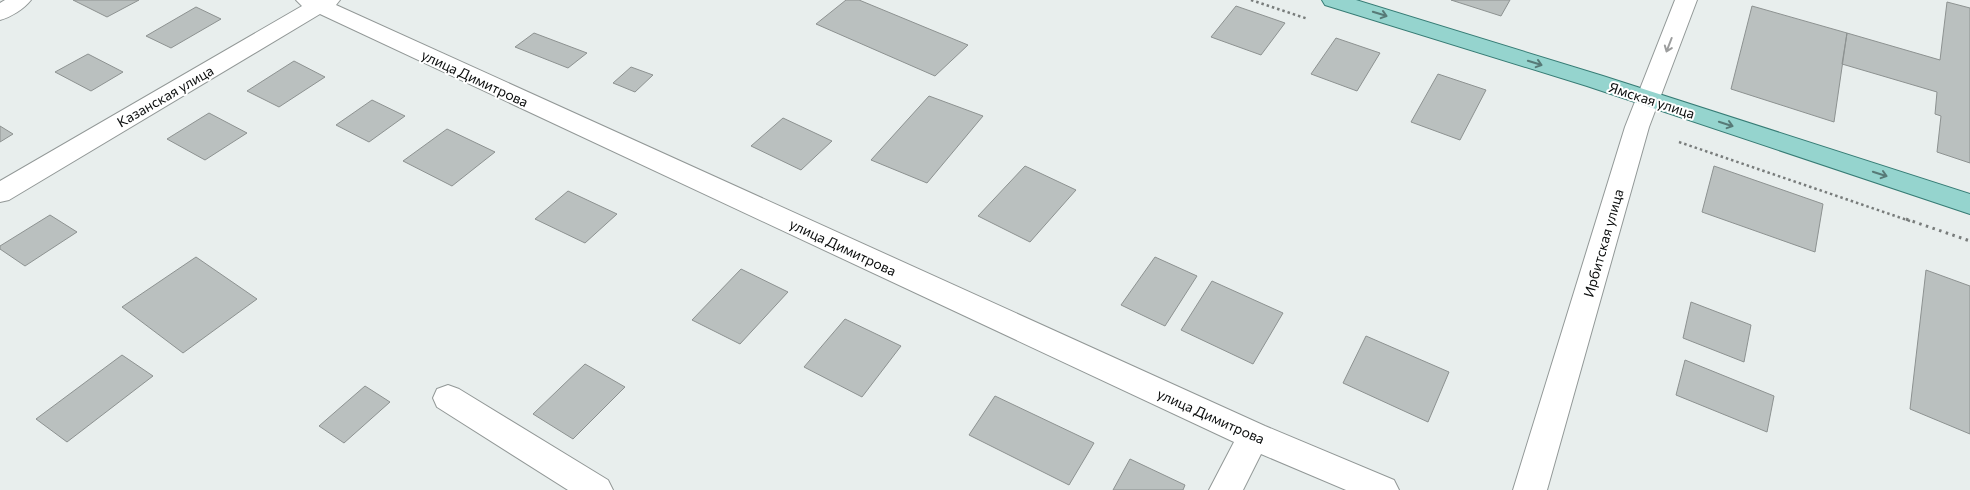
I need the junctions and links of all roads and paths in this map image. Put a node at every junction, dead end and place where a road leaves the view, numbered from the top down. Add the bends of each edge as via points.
1 (20, 0) edge
2 (1333, 0) edge
3 (1686, 0) edge
4 (318, 2) edge
5 (0, 13) edge
6 (1646, 98) junction
7 (0, 193) edge
8 (1970, 204) edge
9 (448, 398) dead end
10 (1254, 436) junction
11 (596, 490) edge
12 (1226, 490) edge
13 (1382, 490) edge
14 (1530, 490) edge

1 - 5 street
2 -> 6 main road, Ямская улица
3 -> 6 street, Ирбитская улица
4 - 7 street, Казанская улица
4 - 10 street, улица Димитрова
6 -> 8 main road, Ямская улица
6 - 14 street, Ирбитская улица
9 - 11 street
10 - 12 street
10 - 13 street, улица Димитрова

